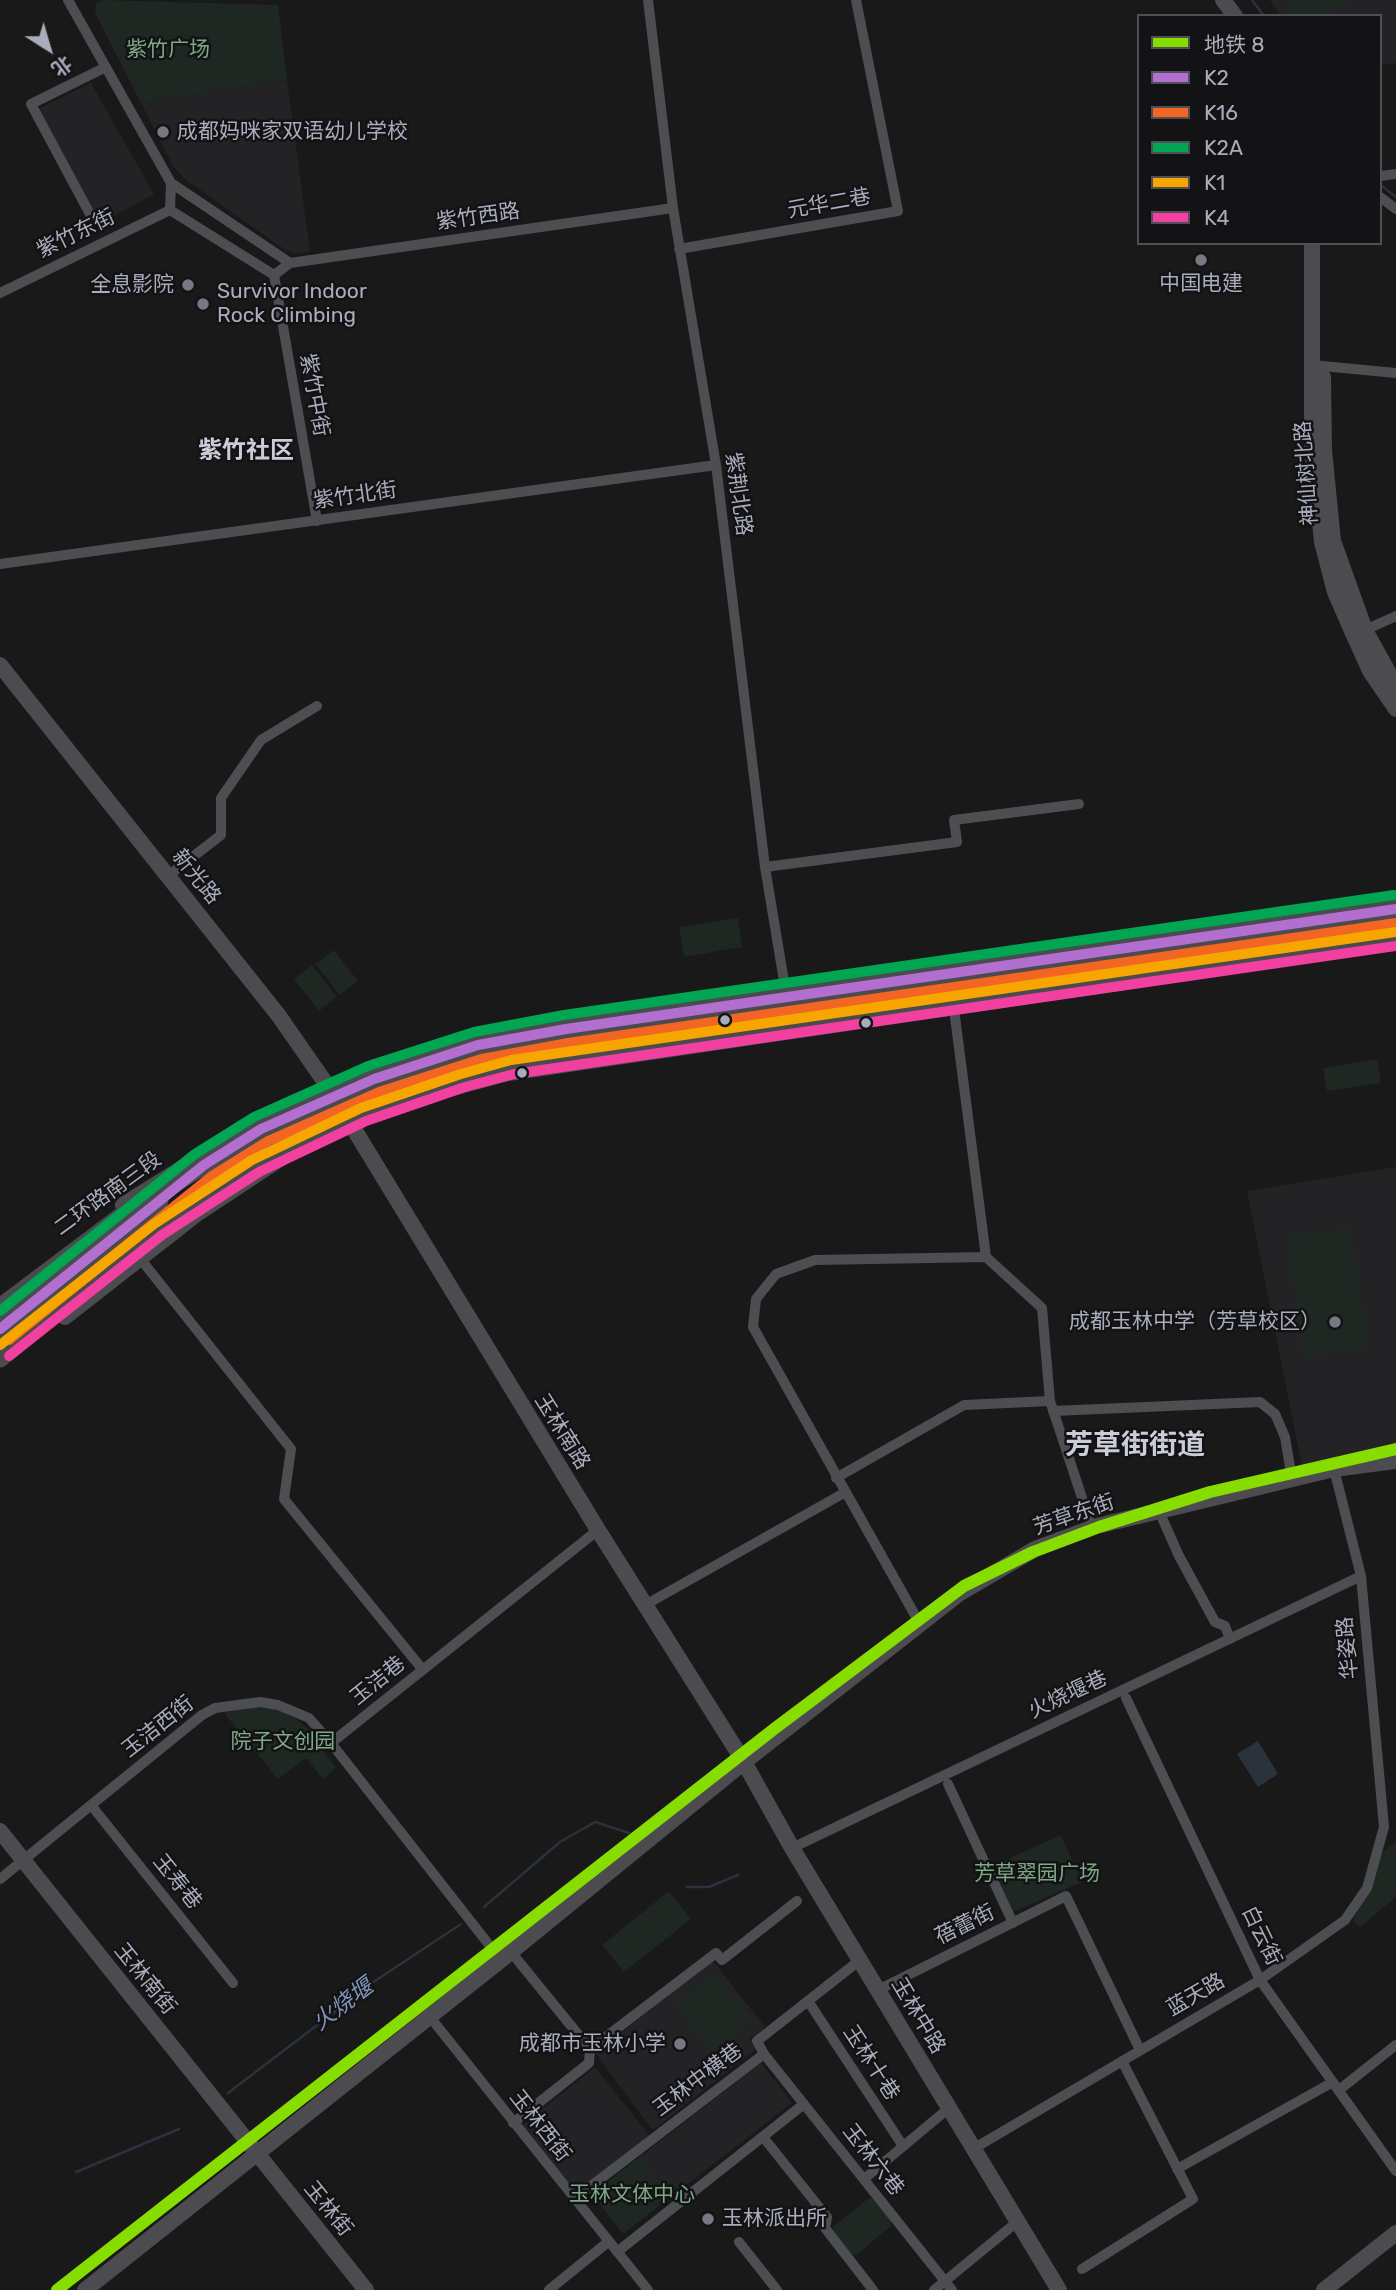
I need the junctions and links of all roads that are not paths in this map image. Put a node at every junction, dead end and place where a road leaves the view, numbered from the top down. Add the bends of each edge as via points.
1 (68, 0) edge
2 (648, 0) edge
3 (856, 0) edge
4 (106, 67) junction
5 (171, 183) junction
6 (673, 208) junction
7 (170, 210) junction
8 (91, 216) dead end
9 (1312, 245) edge
10 (1321, 245) edge
11 (679, 249) junction
12 (290, 263) junction
13 (274, 275) junction
14 (0, 293) edge
15 (1317, 365) junction
16 (1396, 373) edge
17 (716, 465) junction
18 (317, 521) junction
19 (0, 564) edge
20 (1396, 615) edge
21 (1365, 630) junction
22 (0, 666) edge
23 (1396, 686) edge
24 (317, 706) dead end
25 (1396, 709) edge
26 (1079, 804) dead end
27 (765, 867) junction
28 (168, 876) junction
29 (1396, 911) edge
30 (1396, 932) edge
31 (1396, 942) edge
32 (786, 993) junction
33 (954, 1009) junction
34 (329, 1087) junction
35 (306, 1098) junction
36 (350, 1121) junction
37 (285, 1155) junction
38 (204, 1165) junction
39 (203, 1191) junction
40 (986, 1257) junction
41 (139, 1258) junction
42 (0, 1301) edge
43 (0, 1308) edge
44 (0, 1319) edge
45 (0, 1329) edge
46 (0, 1345) edge
47 (0, 1356) edge
48 (0, 1368) edge
49 (1051, 1406) junction
50 (1396, 1461) edge
51 (1334, 1469) junction
52 (836, 1478) junction
53 (1292, 1479) junction
54 (844, 1493) junction
55 (1158, 1511) junction
56 (1092, 1528) junction
57 (598, 1531) junction
58 (1361, 1576) junction
59 (645, 1605) junction
60 (920, 1624) junction
61 (1230, 1639) junction
62 (423, 1670) junction
63 (1126, 1698) dead end
64 (331, 1743) junction
65 (744, 1762) junction
66 (947, 1784) dead end
67 (91, 1805) junction
68 (1384, 1826) junction
69 (1396, 1826) edge
70 (0, 1831) edge
71 (792, 1848) junction
72 (23, 1860) junction
73 (0, 1879) edge
74 (797, 1901) dead end
75 (1013, 1923) junction
76 (506, 1956) junction
77 (860, 1960) junction
78 (1261, 1980) junction
79 (233, 1983) dead end
80 (878, 1990) junction
81 (807, 2001) junction
82 (430, 2017) junction
83 (1396, 2045) edge
84 (590, 2049) junction
85 (1140, 2050) junction
86 (764, 2054) junction
87 (1122, 2061) junction
88 (1336, 2086) junction
89 (804, 2104) junction
90 (949, 2108) junction
91 (513, 2123) junction
92 (763, 2137) junction
93 (903, 2146) junction
94 (974, 2149) junction
95 (257, 2154) junction
96 (1177, 2169) junction
97 (1396, 2171) edge
98 (864, 2179) junction
99 (574, 2199) junction
100 (1017, 2222) junction
101 (1396, 2233) edge
102 (608, 2242) junction
103 (739, 2242) dead end
104 (617, 2252) junction
105 (1083, 2269) dead end
106 (948, 2286) edge
107 (85, 2290) edge
108 (366, 2290) edge
109 (549, 2290) edge
110 (648, 2290) edge
111 (777, 2290) edge
112 (873, 2290) edge
113 (934, 2290) edge
114 (1059, 2290) edge
115 (1324, 2290) edge

1 - 4 street
2 - 6 street, 紫荆北路
3 - 11 street, 元华二巷 via 898,211
4 - 5 street
4 - 8 street via 31,104
5 - 7 street
5 - 12 street
6 - 11 street, 紫荆北路
6 - 12 street, 紫竹西路
7 - 13 street
7 - 14 street, 紫竹东街
9 - 15 main road
10 - 15 main road, 神仙树北路
11 - 17 street, 紫荆北路
12 - 13 street
13 - 18 street, 紫竹中街
15 - 16 street
15 - 21 main road, 神仙树北路 via 1333,541
15 - 25 main road via 1312,445 1322,542 1335,592 1352,631 1370,671
17 - 18 street, 紫竹北街
17 - 27 street, 紫荆北路
18 - 19 street, 紫竹北街
20 - 21 street
21 - 23 main road, 神仙树北路
22 - 28 main road, 新光路
24 - 28 street via 261,740 221,798 221,835
26 - 27 street via 954,820 957,842
27 - 32 street, 紫荆北路
28 - 34 main road, 新光路 via 297,1039
29 - 32 main road, 二环路南三段
29 - 38 highway, bridge via 478,1045 312,1104
30 - 39 highway, bridge via 511,1060 361,1108 252,1160
31 - 33 main road
32 - 34 main road, 二环路南三段 via 509,1034
33 - 36 main road via 508,1073
33 - 40 street
34 - 35 main road, 二环路南三段
34 - 36 main road, 新光路
35 - 42 main road, 二环路南三段 via 149,1187
35 - 44 highway via 218,1153
36 - 37 main road
36 - 57 main road, 玉林南路
37 - 41 main road
37 - 47 highway via 207,1194 94,1276
38 - 43 highway, bridge via 122,1216
38 - 45 highway, bridge
39 - 46 highway, bridge via 103,1261
39 - 47 highway, bridge
40 - 49 street via 1042,1308
40 - 52 street via 815,1260 776,1274 756,1299 753,1327
41 - 48 main road
41 - 62 street via 291,1449 284,1499
49 - 52 street via 964,1405
49 - 53 street via 1260,1402 1275,1414
49 - 56 street
50 - 51 main road, 芳草东街
51 - 53 main road, 芳草东街
51 - 58 street, 华姿路
52 - 54 street
53 - 55 main road, 芳草东街
54 - 59 street
54 - 60 street
55 - 56 main road, 芳草东街
55 - 61 street via 1215,1622 1225,1626
56 - 60 main road, 芳草东街 via 1035,1549 960,1593
57 - 59 main road, 玉林南路
57 - 62 street, 玉洁巷
58 - 61 street, 火烧堰巷
58 - 68 street, 华姿路
59 - 65 main road, 玉林南路
60 - 65 main road, 芳草东街
61 - 71 street, 火烧堰巷
62 - 64 street, 玉洁巷
63 - 78 street, 白云街
64 - 67 street, 玉洁西街 via 309,1718 278,1705 261,1702 215,1708
64 - 76 street
65 - 71 main road, 玉林中路
65 - 76 main road, 芳草东街
66 - 75 street
67 - 72 street, 玉洁西街
67 - 79 street, 玉寿巷
68 - 69 street
68 - 78 street, 蓝天路 via 1367,1888 1345,1920
70 - 72 main road, 玉林南街
71 - 77 main road, 玉林中路
72 - 73 street, 玉洁西街
72 - 95 main road, 玉林南街
74 - 84 street via 722,1961 716,1953
75 - 80 street, 蓓蕾街
75 - 85 street, 蓓蕾街 via 1066,1896
76 - 82 main road, 芳草东街
76 - 84 street
77 - 80 main road, 玉林中路
77 - 81 street, 玉林中横巷
78 - 85 street, 蓝天路
78 - 88 street, 白云街
80 - 90 main road, 玉林中路
81 - 86 street, 玉林中横巷 via 757,2041
81 - 93 street, 玉林十巷
82 - 91 street, 玉林西街
82 - 95 main road, 芳草东街
83 - 88 street
84 - 91 street via 589,2063
85 - 87 street, 蓝天路
86 - 89 street, 玉林六巷
86 - 99 street, 玉林中横巷
87 - 94 street, 蓝天路
87 - 96 street
88 - 96 street
88 - 97 street, 白云街
89 - 92 street
89 - 98 street, 玉林六巷
90 - 93 street
90 - 94 main road, 玉林中路
91 - 99 street, 玉林西街
92 - 104 street
92 - 112 street via 827,2217 825,2228
93 - 98 street
94 - 100 main road, 玉林中路
95 - 107 main road, 芳草东街
95 - 108 main road, 玉林街
96 - 105 street via 1193,2199
98 - 106 street, 玉林六巷
99 - 102 street, 玉林西街
100 - 106 street
100 - 114 main road, 玉林中路
101 - 115 main road
102 - 104 street, 玉林西街
102 - 109 street
103 - 111 street
104 - 110 street, 玉林西街
106 - 113 street

